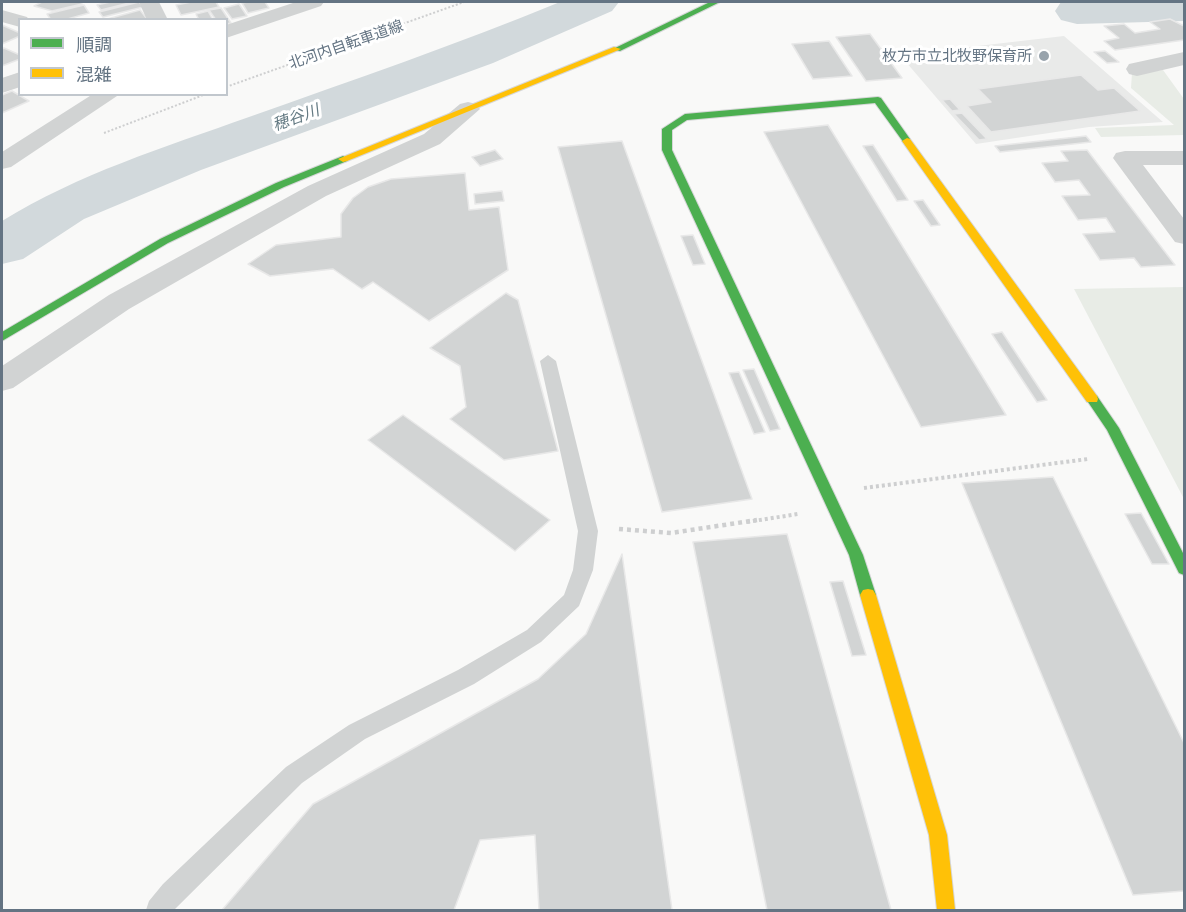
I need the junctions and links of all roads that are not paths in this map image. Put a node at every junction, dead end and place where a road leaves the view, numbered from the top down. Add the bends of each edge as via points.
1 (149, 2) edge
2 (314, 2) edge
3 (716, 2) edge
4 (281, 6) edge
5 (2, 16) edge
6 (157, 18) edge
7 (18, 20) edge
8 (228, 31) edge
9 (1185, 59) edge
10 (1137, 69) dead end
11 (18, 80) edge
12 (2, 86) edge
13 (106, 96) edge
14 (468, 109) junction
15 (1185, 158) edge
16 (2, 162) edge
17 (1155, 197) junction
18 (1185, 197) edge
19 (1185, 236) edge
20 (2, 337) edge
21 (548, 361) dead end
22 (2, 381) edge
23 (1185, 569) edge
24 (158, 910) edge
25 (946, 910) edge

1 - 6 street
2 - 4 street
3 - 14 street via 647,37
4 - 8 street
5 - 7 street
9 - 10 street
11 - 12 street
13 - 16 street
14 - 20 street via 280,184 164,241
14 - 22 street via 432,139 317,191 119,302
15 - 17 street via 1125,158
17 - 18 street
17 - 19 street
21 - 24 lane via 588,531 583,570 572,600 534,636 357,732 294,775
23 - 25 street via 1112,428 878,100 685,117 667,129 667,150 856,555 938,835

